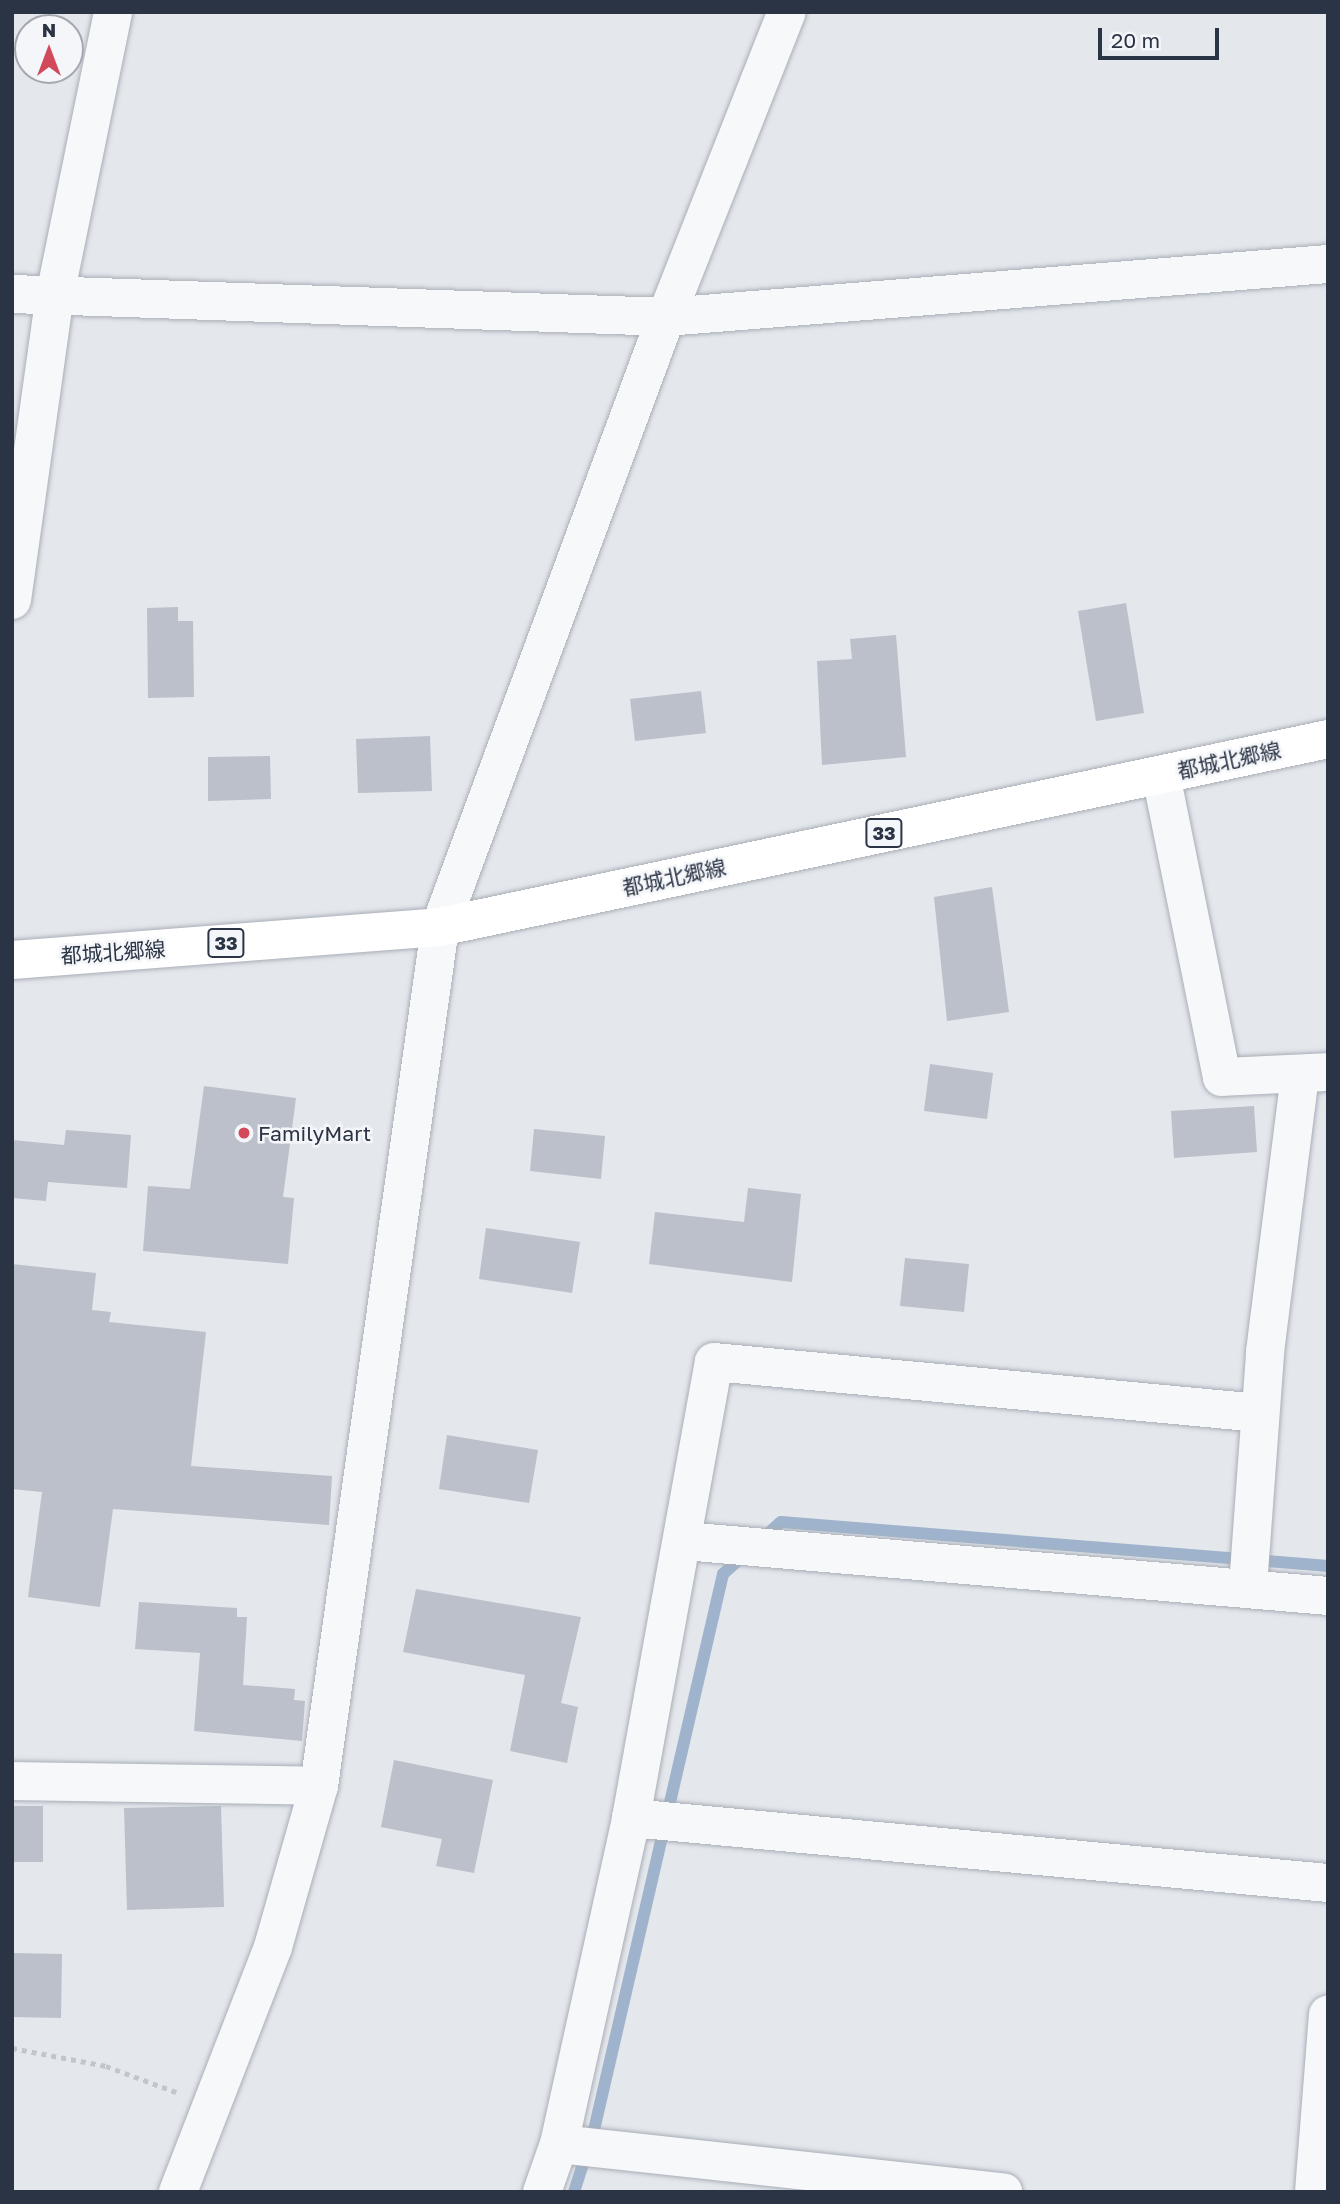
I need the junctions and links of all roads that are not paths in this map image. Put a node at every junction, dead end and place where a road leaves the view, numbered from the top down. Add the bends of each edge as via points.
1 (113, 12) edge
2 (788, 12) edge
3 (1328, 264) edge
4 (12, 294) edge
5 (54, 300) junction
6 (666, 317) junction
7 (12, 600) edge
8 (1328, 739) edge
9 (1161, 775) junction
10 (440, 927) junction
11 (12, 960) edge
12 (1314, 1074) edge
13 (1260, 1413) junction
14 (684, 1541) junction
15 (1248, 1586) junction
16 (1328, 1596) edge
17 (12, 1781) edge
18 (319, 1786) junction
19 (631, 1818) junction
20 (1328, 1883) edge
21 (1328, 2015) edge
22 (559, 2144) junction
23 (917, 2188) edge
24 (178, 2192) edge
25 (542, 2192) edge
26 (1003, 2192) edge
27 (1314, 2192) edge

1 - 5 street
2 - 6 street
3 - 6 street
4 - 5 street
5 - 6 street
5 - 7 street
6 - 10 street
8 - 9 main road, 都城北郷線 / 33
9 - 10 main road, 都城北郷線 / 33
9 - 12 street via 1222,1077
10 - 11 main road, 都城北郷線 / 33
10 - 18 street
12 - 13 street
13 - 14 street via 714,1362
13 - 15 street
14 - 15 street
14 - 19 street
15 - 16 street
17 - 18 street
18 - 24 street via 273,1947
19 - 20 street
19 - 22 street
21 - 27 street
22 - 23 street
22 - 25 street
23 - 26 street

